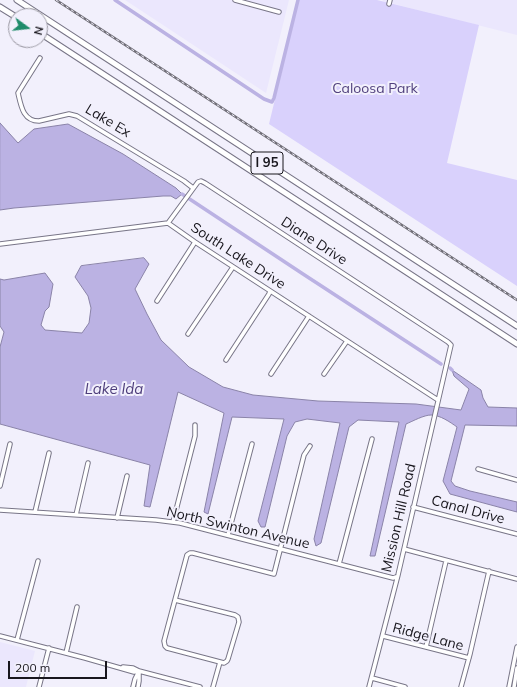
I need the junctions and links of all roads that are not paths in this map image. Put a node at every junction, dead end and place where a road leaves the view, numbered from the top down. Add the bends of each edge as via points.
1 (17, 0) edge
2 (235, 0) edge
3 (279, 12) dead end
4 (48, 38) edge
5 (40, 58) dead end
6 (193, 188) junction
7 (168, 223) junction
8 (195, 242) junction
9 (0, 244) edge
10 (233, 266) junction
11 (270, 291) junction
12 (157, 302) dead end
13 (309, 316) junction
14 (517, 326) edge
15 (188, 334) dead end
16 (347, 341) junction
17 (517, 344) edge
18 (449, 354) joint
19 (226, 360) dead end
20 (271, 374) dead end
21 (324, 374) dead end
22 (438, 400) junction
23 (195, 425) dead end
24 (372, 439) dead end
25 (10, 444) dead end
26 (252, 444) dead end
27 (310, 446) dead end
28 (49, 453) dead end
29 (88, 463) dead end
30 (478, 470) dead end
31 (127, 476) dead end
32 (517, 480) edge
33 (0, 486) edge
34 (413, 507) junction
35 (0, 510) edge
36 (35, 512) junction
37 (76, 515) junction
38 (117, 518) junction
39 (173, 522) junction
40 (517, 534) edge
41 (228, 535) junction
42 (281, 549) junction
43 (404, 549) junction
44 (446, 560) junction
45 (38, 561) dead end
46 (339, 564) junction
47 (489, 572) junction
48 (396, 577) junction
49 (517, 579) edge
50 (175, 600) junction
51 (77, 607) dead end
52 (0, 636) edge
53 (383, 636) junction
54 (17, 640) junction
55 (426, 647) junction
56 (517, 647) edge
57 (49, 648) junction
58 (66, 653) junction
59 (468, 658) junction
60 (220, 662) junction
61 (517, 668) edge
62 (139, 671) junction
63 (372, 678) junction
64 (39, 687) edge
65 (133, 687) edge
66 (138, 687) edge
67 (200, 687) edge
68 (213, 687) edge
69 (369, 687) edge
70 (405, 687) edge
71 (461, 687) edge
72 (509, 687) edge
73 (514, 687) edge

1 - 14 highway, I 95
2 - 3 street
4 - 17 highway, I 95
5 - 6 street, Lake Ex via 18,93 26,116 34,121 69,114 77,116
6 - 7 street
6 - 18 street, Diane Drive via 201,181 218,192 448,342 451,345
7 - 8 street, South Lake Drive
7 - 9 street
8 - 10 street, South Lake Drive
8 - 12 street
10 - 11 street, South Lake Drive
10 - 15 street
11 - 13 street, South Lake Drive
11 - 19 street
13 - 16 street, South Lake Drive
13 - 20 street
16 - 21 street
16 - 22 street, South Lake Drive
18 - 22 street, Mission Hill Road
22 - 34 street, Mission Hill Road
23 - 39 street via 195,436
24 - 46 street
25 - 33 street
26 - 41 street
27 - 42 street via 304,455
28 - 36 street
29 - 37 street
30 - 32 street
31 - 38 street
34 - 40 street, Canal Drive
34 - 43 street, Mission Hill Road
35 - 36 street, North Swinton Avenue
36 - 37 street, North Swinton Avenue
37 - 38 street, North Swinton Avenue
38 - 39 street, North Swinton Avenue
39 - 41 street, North Swinton Avenue
41 - 42 street, North Swinton Avenue
42 - 46 street, North Swinton Avenue
42 - 50 street via 274,574 190,553 187,555
43 - 44 street
43 - 48 street, Mission Hill Road
44 - 47 street
44 - 55 street
45 - 54 street
46 - 48 street, North Swinton Avenue
47 - 49 street
47 - 59 street
48 - 53 street, Mission Hill Road
50 - 60 street via 164,641 165,646
50 - 60 street via 238,617 239,622 228,659 224,663
51 - 58 street
52 - 54 street
53 - 55 street, Ridge Lane
53 - 63 street, Mission Hill Road
54 - 57 street
55 - 59 street, Ridge Lane
56 - 72 street
57 - 58 street
57 - 64 street
58 - 62 street
59 - 71 street
60 - 68 street
61 - 73 street
62 - 65 street
62 - 66 street
62 - 67 street
63 - 69 street, Mission Hill Road
63 - 70 street

